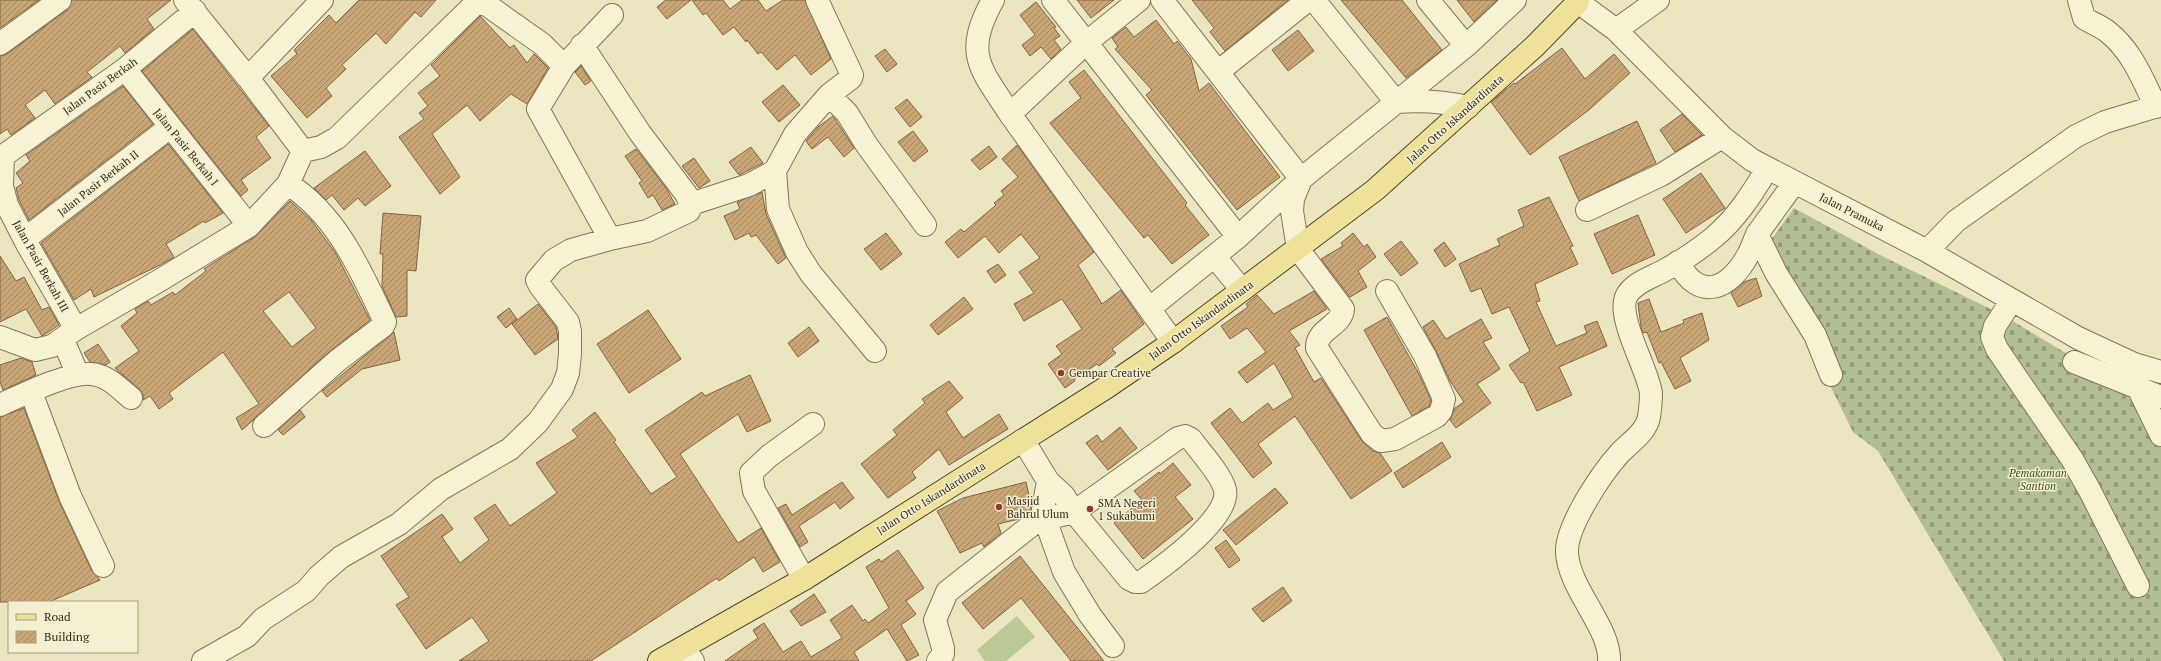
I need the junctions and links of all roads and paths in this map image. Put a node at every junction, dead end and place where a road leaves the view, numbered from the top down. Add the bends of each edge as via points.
1 (60, 0) edge
2 (817, 0) edge
3 (993, 0) edge
4 (1053, 0) edge
5 (1139, 0) edge
6 (1162, 0) edge
7 (1308, 0) edge
8 (1314, 0) edge
9 (1428, 0) edge
10 (1515, 0) edge
11 (1658, 0) edge
12 (2079, 0) edge
13 (1577, 1) edge
14 (316, 2) edge
15 (190, 6) edge
16 (612, 15) dead end
17 (1616, 30) junction
18 (1086, 43) junction
19 (0, 44) edge
20 (582, 45) junction
21 (1466, 46) junction
22 (564, 66) junction
23 (125, 69) junction
24 (1219, 71) junction
25 (248, 78) junction
26 (829, 95) junction
27 (1396, 102) junction
28 (2159, 106) edge
29 (1468, 108) junction
30 (1010, 114) junction
31 (170, 127) junction
32 (1722, 137) junction
33 (303, 151) junction
34 (1, 156) edge
35 (1767, 169) junction
36 (775, 171) junction
37 (1301, 179) junction
38 (1794, 183) junction
39 (288, 184) junction
40 (691, 204) junction
41 (1587, 210) dead end
42 (249, 226) junction
43 (925, 226) dead end
44 (1757, 234) junction
45 (1238, 237) junction
46 (25, 239) junction
47 (610, 239) junction
48 (1298, 249) junction
49 (1927, 251) junction
50 (1215, 257) junction
51 (1678, 262) junction
52 (1242, 290) junction
53 (1387, 291) dead end
54 (2012, 300) junction
55 (1150, 308) junction
56 (70, 334) junction
57 (0, 337) edge
58 (1173, 342) junction
59 (875, 351) dead end
60 (2074, 362) dead end
61 (2134, 364) junction
62 (2161, 372) edge
63 (78, 375) junction
64 (1831, 375) dead end
65 (2138, 388) junction
66 (31, 392) junction
67 (2161, 397) edge
68 (131, 398) dead end
69 (0, 405) edge
70 (813, 424) dead end
71 (264, 426) dead end
72 (2161, 435) edge
73 (1023, 440) junction
74 (1048, 482) junction
75 (1074, 512) junction
76 (1045, 519) junction
77 (103, 566) dead end
78 (804, 579) junction
79 (2138, 586) dead end
80 (1113, 646) dead end
81 (688, 654) edge
82 (203, 661) edge
83 (659, 661) edge
84 (938, 661) edge
85 (1609, 661) edge

1 - 19 street
2 - 26 street via 852,75
3 - 30 street via 978,40 977,58
4 - 18 street
5 - 18 street
6 - 24 street
7 - 24 street
8 - 27 street
9 - 21 street
10 - 21 street
11 - 17 street
12 - 28 street via 2084,18 2107,31 2123,47
13 - 17 street, Jalan Pramuka
13 - 29 main road, Jalan Otto Iskandardinata via 1535,46
14 - 25 street
15 - 23 street, Jalan Pasir Berkah
15 - 25 street
16 - 20 street
17 - 32 street, Jalan Pramuka
18 - 30 street
18 - 45 street
20 - 22 street
20 - 40 street
21 - 27 street
22 - 33 street via 542,44 487,5 478,4 337,138 321,147
22 - 47 street via 538,110
23 - 31 street, Jalan Pasir Berkah I
23 - 34 street, Jalan Pasir Berkah
24 - 37 street
25 - 33 street
26 - 36 street via 795,134
26 - 43 street via 847,113
27 - 29 street via 1448,102
27 - 37 street
28 - 49 street via 2105,122 2076,136 1956,221
29 - 48 main road, Jalan Otto Iskandardinata via 1374,190
30 - 55 street
31 - 42 street, Jalan Pasir Berkah I
31 - 46 street, Jalan Pasir Berkah II
32 - 35 street, Jalan Pramuka
32 - 41 street via 1661,175
33 - 39 street
34 - 46 street, Jalan Pasir Berkah III via 2,186 7,205
35 - 38 street, Jalan Pramuka
35 - 51 street via 1730,222 1713,238
36 - 40 street via 749,185
36 - 59 street via 778,209 797,252 811,274
37 - 45 street
37 - 48 street via 1293,199 1292,211
38 - 44 street
38 - 49 street, Jalan Pramuka
39 - 42 street
39 - 71 street via 304,194 343,241 361,271 385,322
40 - 47 street via 689,211 674,220 647,231
42 - 56 street
44 - 51 street via 1748,256 1739,269 1716,287 1702,287 1687,276
44 - 64 street via 1776,273 1815,335
45 - 50 street
46 - 56 street, Jalan Pasir Berkah III
47 - 82 street via 571,250 554,260 537,280 568,322 570,332 568,373 562,389 538,422 510,449 441,490 399,524 341,557 306,591 263,618 247,636
48 - 52 main road, Jalan Otto Iskandardinata
48 - 53 street via 1343,309 1340,318 1320,336 1317,342 1318,353 1372,434 1386,442 1431,420 1441,412 1444,399 1424,356
49 - 54 street, Jalan Pramuka
50 - 52 street
50 - 55 street
51 - 85 street via 1639,284 1626,298 1624,307 1629,327 1651,393 1648,418 1645,426 1599,480 1573,529 1567,552 1570,569 1608,649
52 - 58 main road, Jalan Otto Iskandardinata
54 - 61 street, Jalan Pramuka via 2078,338
54 - 79 street via 1995,326 1992,337 2072,459
55 - 58 street
56 - 57 street via 52,346 35,350
56 - 63 street, Jalan Pasir Berkah III
58 - 73 main road, Jalan Otto Iskandardinata
60 - 65 street
61 - 62 street, Jalan Pramuka
61 - 65 street
63 - 66 street
63 - 68 street via 92,374 111,381
65 - 67 street
65 - 72 street
66 - 69 street
66 - 77 street via 70,496
70 - 78 street via 769,456 751,473 754,491
73 - 74 street
73 - 78 main road, Jalan Otto Iskandardinata
74 - 75 street via 1064,496
74 - 76 street via 1043,509
75 - 75 street via 1182,436 1191,439 1225,490 1224,502 1199,536 1185,550 1141,582 1129,578
75 - 76 street
76 - 80 street via 1064,572 1090,615
76 - 84 street via 1021,532 947,592 935,620 943,648 943,654
78 - 81 main road, Jalan Otto Iskandardinata
81 - 83 main road, Jalan Otto Iskandardinata

